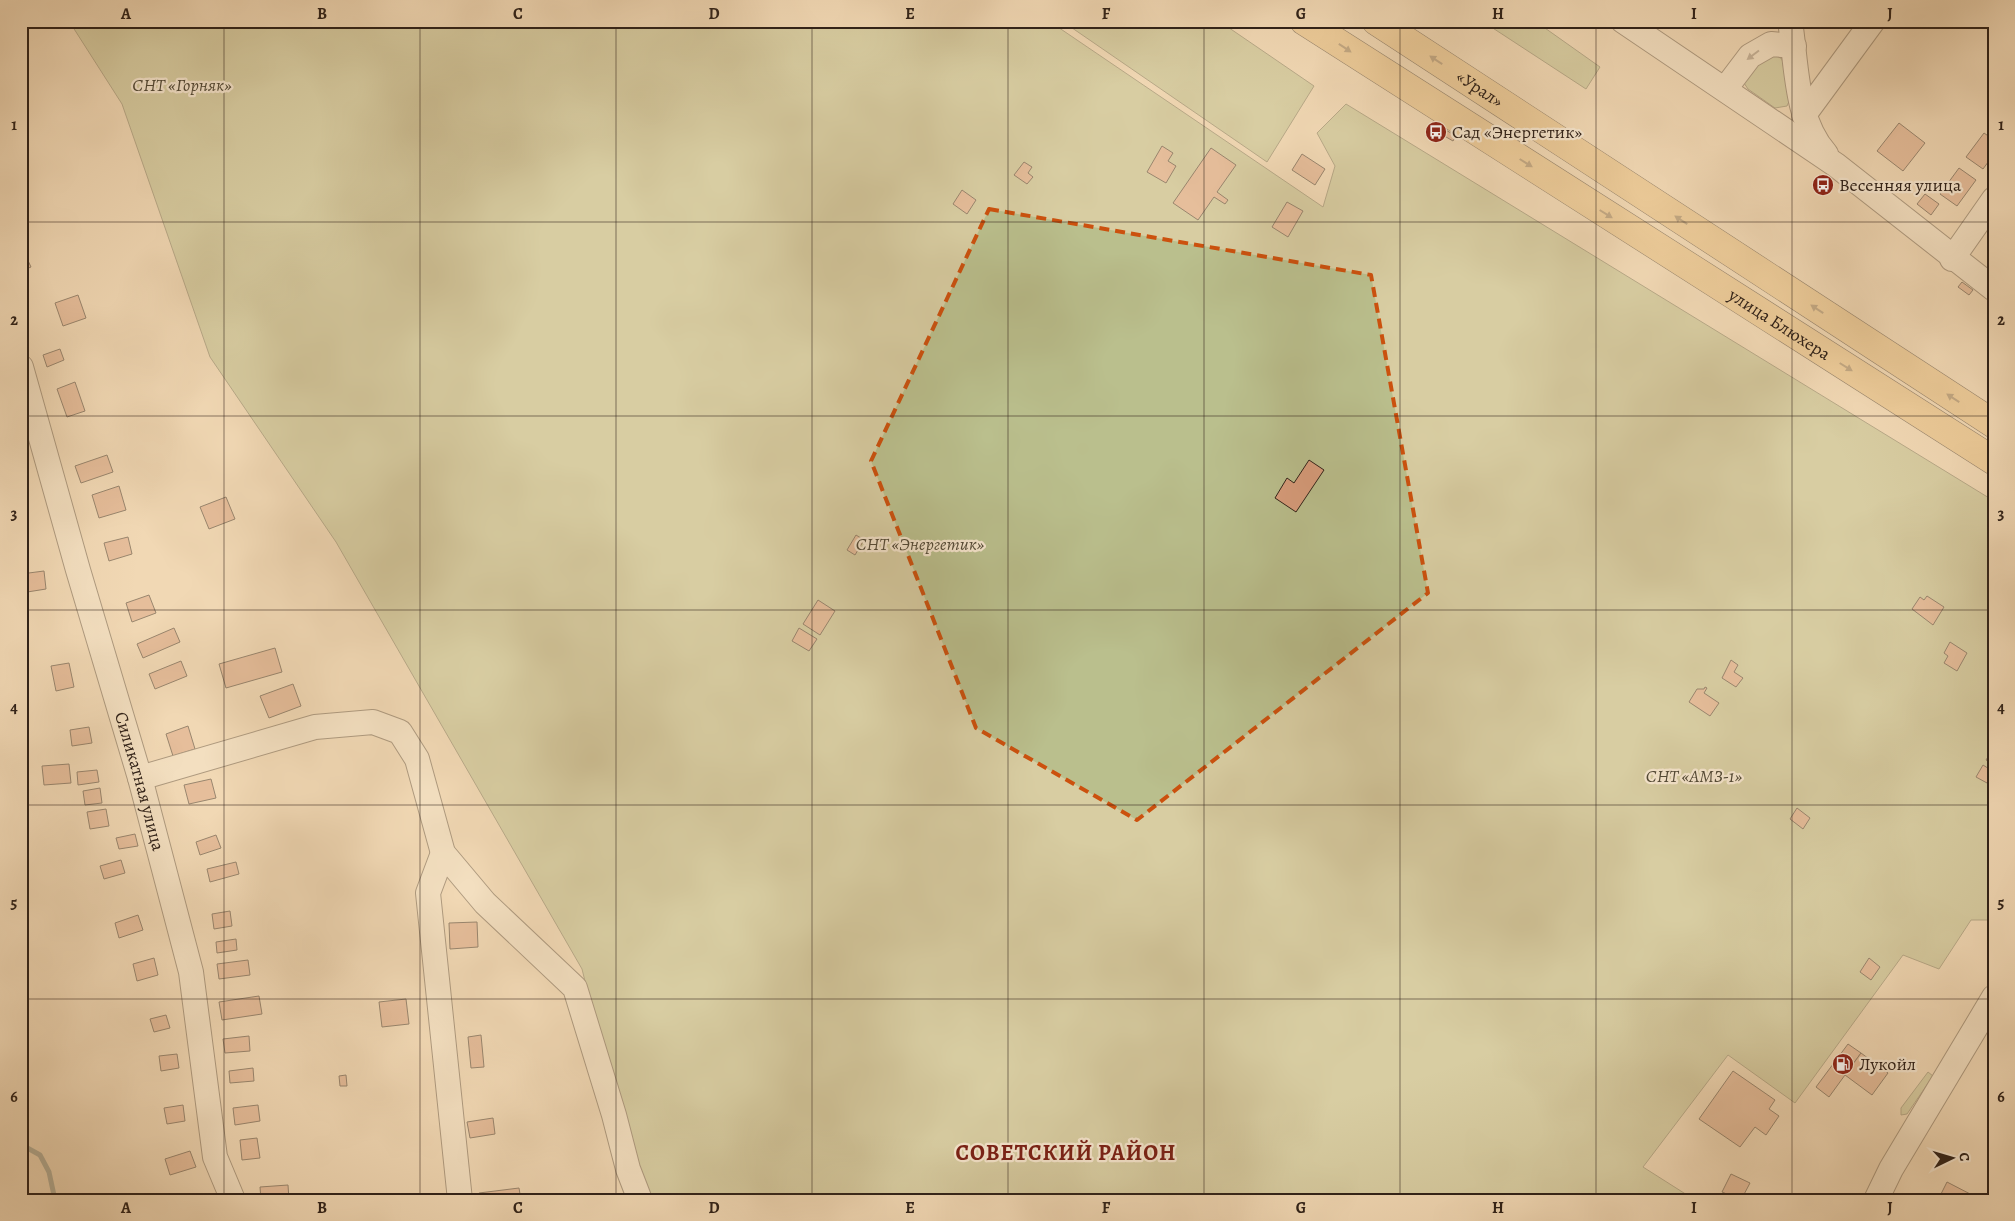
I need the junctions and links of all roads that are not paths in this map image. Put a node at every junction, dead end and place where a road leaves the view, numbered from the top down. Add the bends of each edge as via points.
1 (1304, 21) edge
2 (1376, 21) edge
3 (1623, 21) edge
4 (1790, 21) edge
5 (1873, 21) edge
6 (1794, 46) junction
7 (1725, 89) junction
8 (1804, 115) junction
9 (1583, 156) joint
10 (1836, 165) junction
11 (1994, 199) edge
12 (1952, 259) junction
13 (1994, 289) edge
14 (21, 367) edge
15 (1994, 424) edge
16 (1994, 461) edge
17 (140, 778) junction
18 (443, 853) junction
19 (1994, 997) edge
20 (233, 1200) edge
21 (460, 1200) edge
22 (640, 1200) edge
23 (1876, 1200) edge

1 -> 16 main road, улица Блюхера
9 -> 2 main road, «Урал»
3 - 7 street
4 - 6 street
5 - 8 street
6 -> 7 street via 1771,44 1750,56
6 - 8 street
7 - 10 street
8 - 10 street via 1814,140
15 -> 9 main road, улица Блюхера
10 - 12 street
11 - 12 street
12 - 13 street
14 - 17 street, Силикатная улица
17 - 18 street via 315,727 373,722 400,732 417,759
17 - 20 street, Силикатная улица via 191,972 215,1157
18 - 21 street via 428,893
18 - 22 street via 485,903 576,988 628,1169
19 - 23 street

